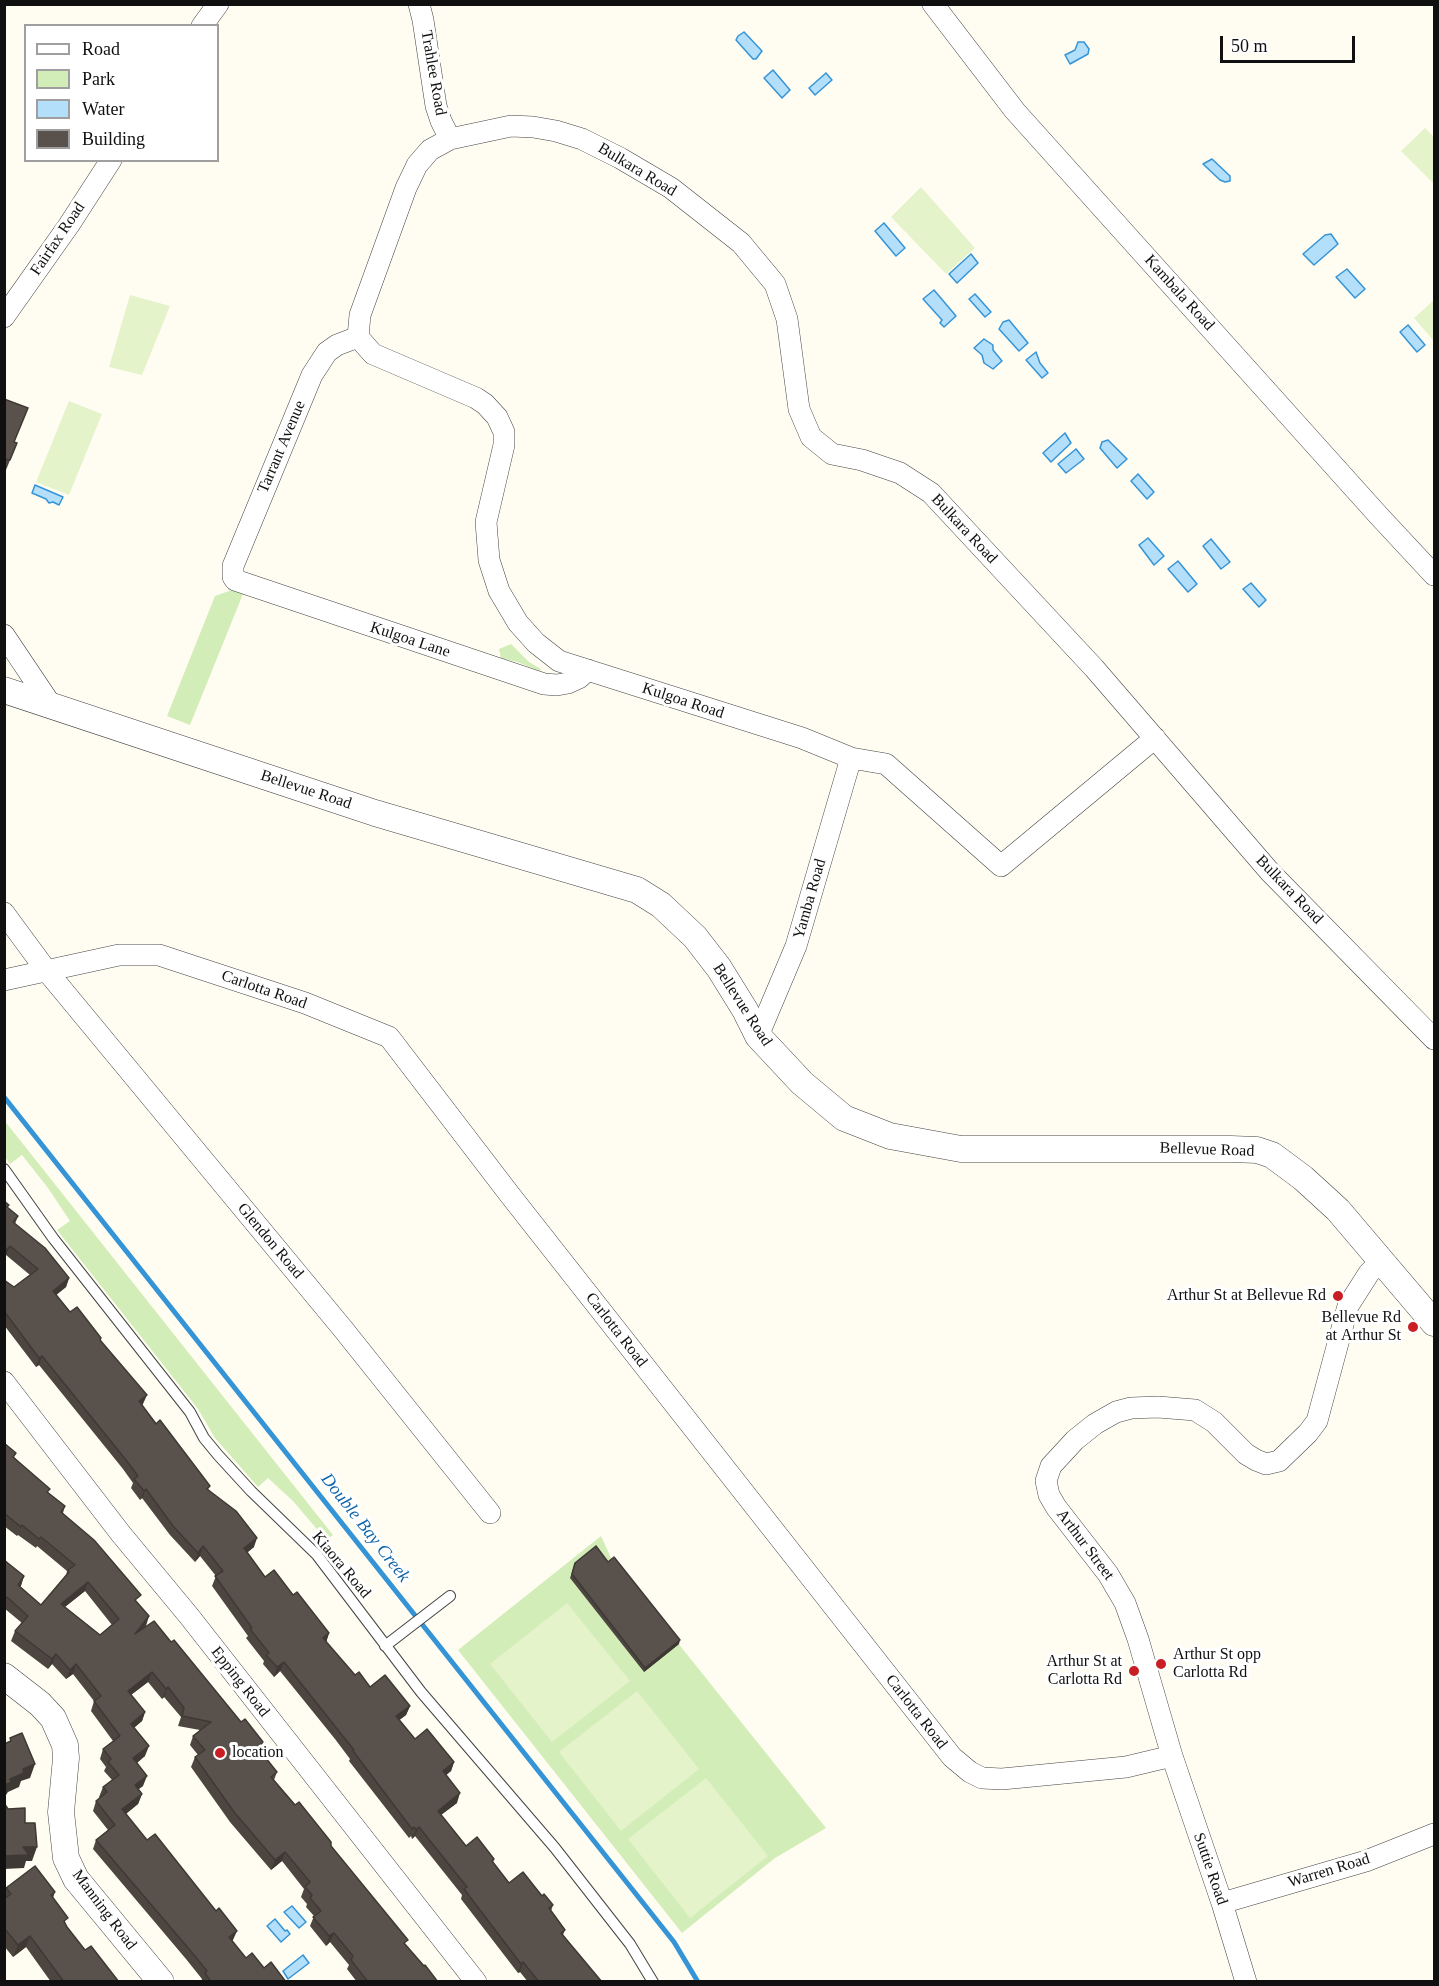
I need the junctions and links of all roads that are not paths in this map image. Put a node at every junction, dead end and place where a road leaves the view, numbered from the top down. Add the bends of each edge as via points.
1 (218, 4) edge
2 (419, 4) edge
3 (933, 4) edge
4 (203, 24) edge
5 (450, 139) junction
6 (110, 162) edge
7 (4, 316) edge
8 (358, 337) junction
9 (1434, 575) edge
10 (232, 577) joint
11 (4, 635) edge
12 (588, 670) junction
13 (4, 690) edge
14 (51, 705) junction
15 (1155, 738) junction
16 (851, 758) junction
17 (4, 913) edge
18 (46, 970) junction
19 (4, 980) edge
20 (758, 1036) junction
21 (1434, 1039) edge
22 (4, 1169) edge
23 (1381, 1261) junction
24 (1434, 1323) edge
25 (4, 1382) edge
26 (490, 1513) dead end
27 (450, 1596) dead end
28 (385, 1646) junction
29 (5, 1678) edge
30 (1172, 1756) junction
31 (1434, 1834) edge
32 (1222, 1903) junction
33 (161, 1982) edge
34 (476, 1982) edge
35 (653, 1982) edge
36 (1246, 1982) edge

1 - 4 street
2 - 5 street, Trahlee Road via 436,106
3 - 9 street, Kambala Road via 1015,111
5 - 8 street, Bulkara Road via 430,150 417,165 360,315
5 - 15 street, Bulkara Road via 511,126 582,139 671,188 741,243 775,284 787,319 799,409 812,437 832,454 900,473 932,493
6 - 7 street, Fairfax Road
8 - 10 street, Tarrant Avenue via 327,352 312,375 233,566
8 - 12 street, Kulgoa Road via 373,354 476,398 497,417 504,432 504,445 486,522 489,560 500,591 513,616 536,643 559,661
10 - 12 street, Kulgoa Lane via 544,684 568,683
11 - 14 street
12 - 16 street, Kulgoa Road via 802,738
13 - 14 street, Bellevue Road
14 - 20 street, Bellevue Road via 375,813 637,890 662,905 695,937 719,968
15 - 16 street, Kulgoa Road via 1001,866 885,764
15 - 21 street, Bulkara Road via 1270,872
16 - 20 street, Yamba Road via 796,946
17 - 18 street, Glendon Road
18 - 19 street, Carlotta Road
18 - 26 street, Glendon Road
18 - 30 street, Carlotta Road via 119,955 159,955 305,1003 389,1036 952,1757 982,1778 1002,1779 1126,1767
20 - 23 street, Bellevue Road via 802,1083 844,1119 890,1136 961,1149 1223,1149 1257,1150 1272,1155 1338,1210
22 - 28 lane, Kiaora Road via 53,1238 190,1412 204,1438 317,1555
23 - 24 street, Bellevue Road
23 - 30 street, Arthur Street via 1348,1306 1317,1421 1279,1461 1266,1464 1246,1454 1196,1410 1149,1407 1116,1412 1095,1424 1050,1466 1046,1480 1049,1495 1125,1603
25 - 34 street, Epping Road
27 - 28 lane
28 - 35 lane, Kiaora Road via 555,1848 630,1944
29 - 33 street, Manning Road via 53,1718 65,1744 60,1812 66,1858 76,1879
30 - 32 street, Suttie Road
31 - 32 street, Warren Road via 1366,1861
32 - 36 street, Suttie Road

